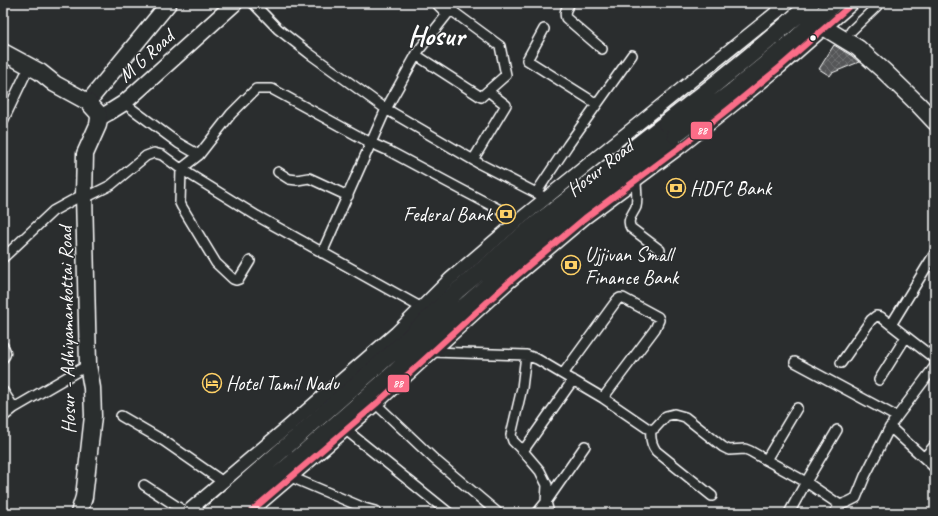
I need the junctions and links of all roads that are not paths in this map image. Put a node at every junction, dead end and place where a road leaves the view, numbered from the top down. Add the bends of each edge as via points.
1 (169, 3) edge
2 (235, 3) edge
3 (253, 3) edge
4 (436, 3) edge
5 (570, 3) edge
6 (811, 3) edge
7 (834, 3) edge
8 (853, 3) edge
9 (880, 3) edge
10 (788, 4) edge
11 (451, 9) edge
12 (829, 24) junction
13 (544, 29) dead end
14 (851, 31) junction
15 (602, 49) dead end
16 (3, 52) edge
17 (416, 54) junction
18 (632, 55) dead end
19 (32, 74) junction
20 (488, 91) junction
21 (91, 98) junction
22 (124, 103) junction
23 (597, 104) junction
24 (386, 110) junction
25 (935, 113) edge
26 (104, 116) junction
27 (3, 121) edge
28 (935, 122) edge
29 (671, 129) junction
30 (371, 143) junction
31 (199, 155) junction
32 (473, 160) junction
33 (181, 169) junction
34 (278, 172) dead end
35 (636, 180) junction
36 (85, 196) junction
37 (348, 196) junction
38 (541, 196) junction
39 (519, 220) junction
40 (660, 250) dead end
41 (322, 253) junction
42 (935, 253) edge
43 (3, 258) edge
44 (250, 261) dead end
45 (422, 308) junction
46 (891, 325) junction
47 (906, 336) junction
48 (3, 346) edge
49 (389, 350) junction
50 (433, 352) junction
51 (526, 355) junction
52 (3, 358) edge
53 (935, 359) edge
54 (794, 362) dead end
55 (841, 363) dead end
56 (88, 365) junction
57 (935, 366) edge
58 (398, 374) junction
59 (563, 374) junction
60 (573, 380) junction
61 (879, 380) dead end
62 (3, 391) edge
63 (603, 398) junction
64 (376, 404) junction
65 (14, 408) junction
66 (797, 408) dead end
67 (121, 416) dead end
68 (3, 417) edge
69 (897, 417) junction
70 (890, 427) junction
71 (346, 430) junction
72 (651, 430) junction
73 (837, 430) dead end
74 (935, 445) edge
75 (585, 446) dead end
76 (523, 451) junction
77 (924, 458) junction
78 (766, 460) junction
79 (935, 468) edge
80 (291, 477) junction
81 (223, 482) junction
82 (806, 482) junction
83 (144, 486) dead end
84 (712, 496) dead end
85 (546, 502) junction
86 (840, 505) junction
87 (375, 512) dead end
88 (79, 513) edge
89 (186, 513) edge
90 (211, 513) edge
91 (234, 513) edge
92 (249, 513) edge
93 (449, 513) edge
94 (498, 513) edge
95 (537, 513) edge
96 (549, 513) edge
97 (789, 513) edge
98 (834, 513) edge

1 - 21 main road
2 - 22 main road, M G Road
3 - 24 street via 278,29
4 - 11 street
5 - 15 street via 566,9 566,18
6 - 29 highway, Hosur Road, bridge via 731,72
7 - 29 highway, Hosur Road, bridge via 740,85
8 - 12 street
9 - 14 street
10 - 12 highway
10 - 38 street
11 - 17 street
11 - 20 street via 500,46 506,75
12 - 14 highway
12 - 28 highway via 872,60
12 - 35 street via 731,107
13 - 23 street via 526,60
14 - 25 highway via 899,73
16 - 19 highway
17 - 20 street via 481,97
17 - 24 street
18 - 23 street
19 - 21 highway via 60,75
19 - 27 street
20 - 32 street via 506,105
21 - 26 highway via 98,113
22 - 26 main road, M G Road
22 - 31 street via 178,143
23 - 38 street via 568,145
24 - 30 street
24 - 32 street
26 - 36 highway, Hosur - Adhiyamankottai Road via 85,154
29 - 49 highway, Hosur Road via 526,232
29 - 58 highway, Hosur Road via 460,310
30 - 31 street via 272,89 256,89 231,114
30 - 37 street
30 - 39 street
31 - 33 street
32 - 38 street
33 - 36 street via 162,155 154,153 146,156 111,185
33 - 41 street
33 - 44 street via 180,203 216,263 236,280
34 - 37 street via 289,179 309,178
35 - 40 street via 636,203 629,225
35 - 50 street via 585,218 508,283
36 - 43 street via 53,210
36 - 56 highway, Hosur - Adhiyamankottai Road
37 - 41 street
38 - 39 street
39 - 45 street via 450,279
41 - 45 street
42 - 46 street
45 - 49 street via 396,333
46 - 47 street
46 - 55 street via 876,316
47 - 53 street
47 - 61 street
48 - 52 street via 6,350
49 - 81 street
49 - 90 highway, Hosur Road
50 - 51 street
50 - 58 street
51 - 59 street
51 - 76 street via 522,388 510,435 512,441
54 - 69 street
56 - 65 street
56 - 88 highway, Hosur - Adhiyamankottai Road via 93,416 84,498
57 - 69 street
58 - 64 street
58 - 91 highway, Hosur Road
59 - 60 street
59 - 63 street via 620,298 658,317 655,329
60 - 63 street
60 - 76 street
62 - 65 street
63 - 72 street
64 - 71 street
64 - 94 street via 434,460
65 - 68 street
66 - 78 street
67 - 81 street via 164,440
69 - 70 street
70 - 77 street
70 - 86 street via 856,498
71 - 80 street
71 - 93 street
72 - 78 street via 666,416 674,414 685,417 723,447 729,450 745,449
72 - 84 street via 652,446
73 - 82 street
74 - 77 street
75 - 85 street
76 - 85 street via 540,471 546,485
77 - 79 street
78 - 82 street
80 - 87 street
80 - 92 street
81 - 89 street
82 - 86 street
82 - 97 street
83 - 89 street
85 - 95 street
85 - 96 street
86 - 98 street

